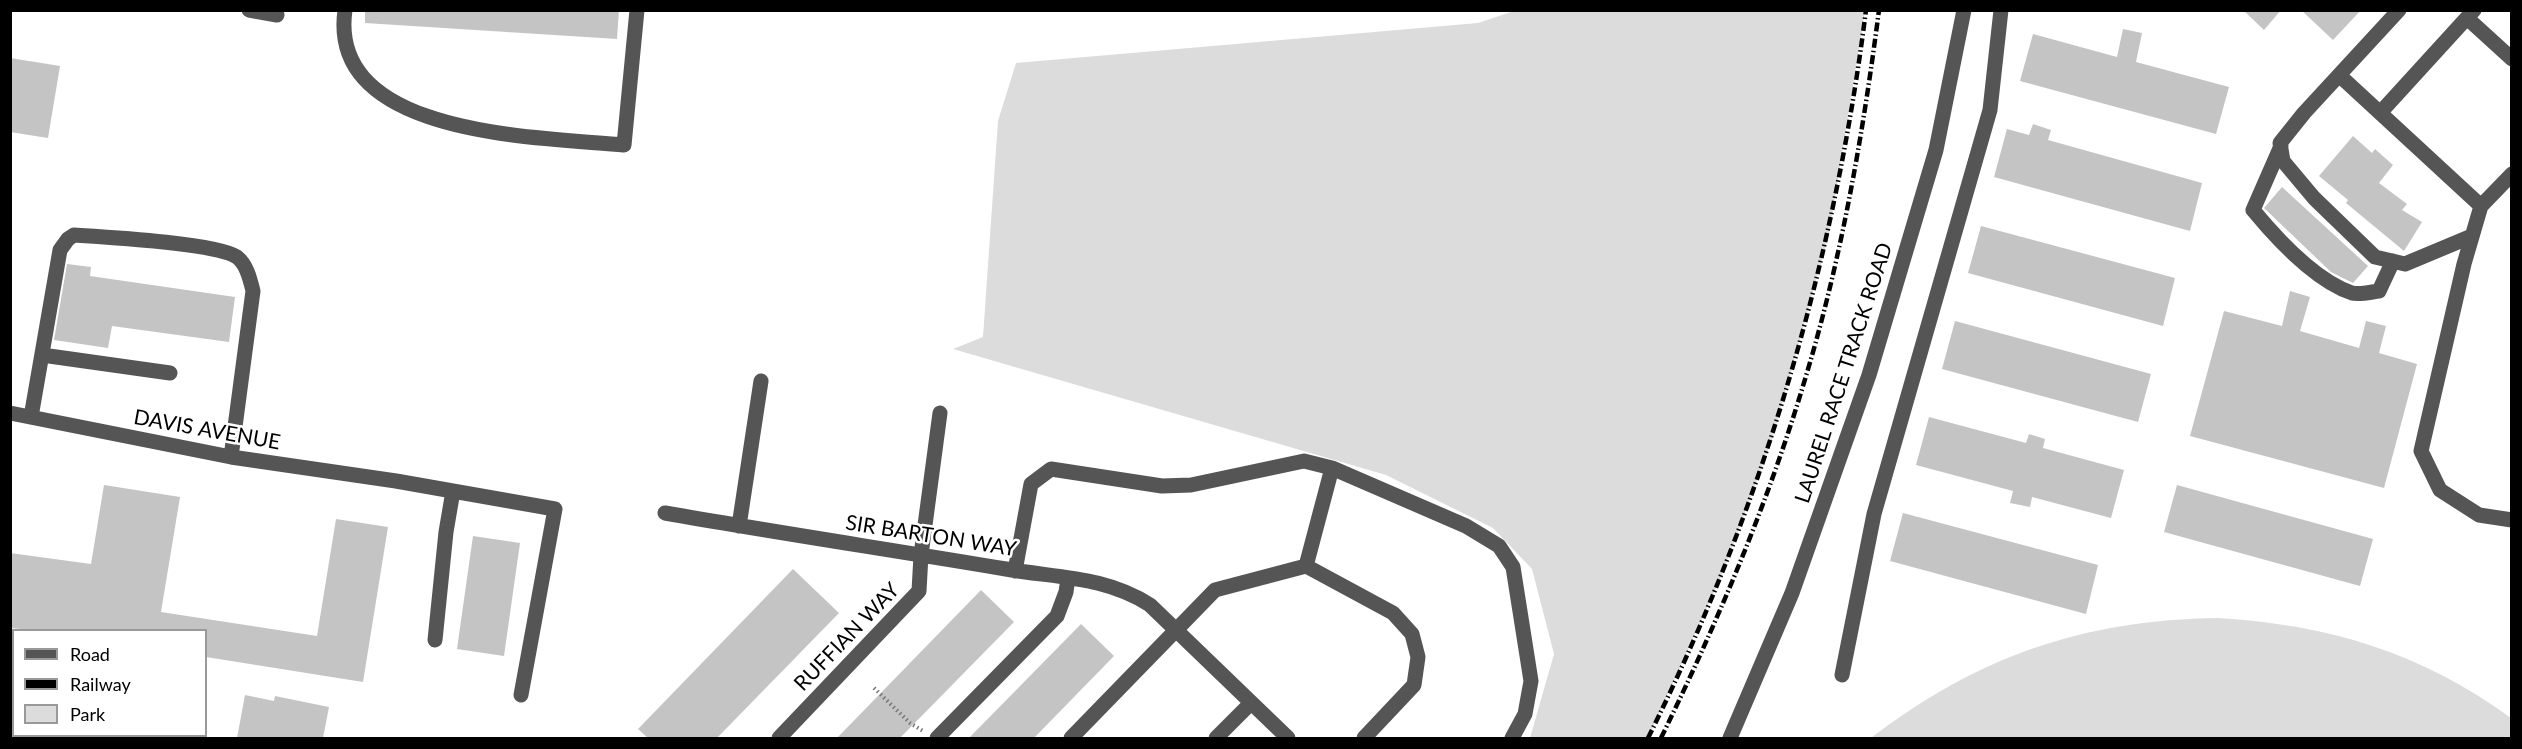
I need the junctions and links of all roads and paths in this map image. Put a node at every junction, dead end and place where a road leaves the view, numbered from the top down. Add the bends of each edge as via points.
1 (249, 10) edge
2 (345, 10) edge
3 (637, 10) edge
4 (1964, 10) edge
5 (2001, 10) edge
6 (2399, 10) edge
7 (2470, 14) edge
8 (277, 15) dead end
9 (2511, 59) edge
10 (2339, 75) junction
11 (2380, 113) junction
12 (2281, 146) junction
13 (2511, 174) edge
14 (2481, 206) junction
15 (2472, 236) junction
16 (2393, 261) junction
17 (42, 355) junction
18 (170, 373) dead end
19 (761, 381) dead end
20 (10, 413) edge
21 (940, 413) dead end
22 (31, 417) junction
23 (231, 457) junction
24 (1332, 468) junction
25 (453, 491) junction
26 (665, 513) dead end
27 (2511, 520) edge
28 (739, 526) junction
29 (921, 555) junction
30 (1306, 566) junction
31 (1016, 571) junction
32 (1068, 578) junction
33 (1175, 631) junction
34 (435, 640) dead end
35 (1842, 675) dead end
36 (874, 688) dead end
37 (521, 695) dead end
38 (1251, 702) junction
39 (107, 737) edge
40 (932, 737) edge
41 (124, 738) edge
42 (779, 738) edge
43 (1071, 738) edge
44 (1216, 738) edge
45 (1288, 738) edge
46 (1364, 738) edge
47 (1512, 738) edge
48 (1730, 738) edge

1 - 8 street
2 - 3 street via 346,46 354,66 370,85 405,108 468,129 624,145
4 - 48 street, LAUREL RACE TRACK ROAD via 1936,150 1869,375 1792,593
5 - 35 street via 1990,110 1874,514
6 - 10 street
7 - 9 street
7 - 11 street
10 - 11 street
10 - 12 street via 2304,113
11 - 14 street
12 - 16 street via 2283,161 2314,198 2375,257
12 - 16 street via 2253,210 2264,223 2312,270 2353,294 2379,291
13 - 14 street
14 - 15 street
15 - 16 street via 2405,264
15 - 27 street via 2421,451 2440,490 2479,515
17 - 18 street
17 - 22 street
17 - 23 street via 60,250 74,235 223,252 238,258 249,277 253,300
19 - 28 street
20 - 22 street, DAVIS AVENUE
21 - 29 street, RUFFIAN WAY
22 - 23 street, DAVIS AVENUE
23 - 25 street, DAVIS AVENUE
24 - 30 street
24 - 31 street via 1304,461 1191,485 1162,486 1051,469 1030,484
24 - 47 street via 1466,526 1499,546 1513,567 1531,681 1525,714
25 - 34 street
25 - 37 street, DAVIS AVENUE via 555,509
26 - 28 street, SIR BARTON WAY
28 - 29 street, SIR BARTON WAY
29 - 31 street, SIR BARTON WAY
29 - 42 street, RUFFIAN WAY via 919,591
30 - 33 street via 1215,590
30 - 46 street via 1393,613 1412,634 1418,657 1414,685
31 - 32 street, SIR BARTON WAY
32 - 33 street, SIR BARTON WAY via 1107,583 1128,591 1150,605
32 - 40 street via 1057,616
33 - 38 street, SIR BARTON WAY
33 - 43 street
36 - 40 path via 910,723
38 - 44 street
38 - 45 street, SIR BARTON WAY
39 - 41 street

